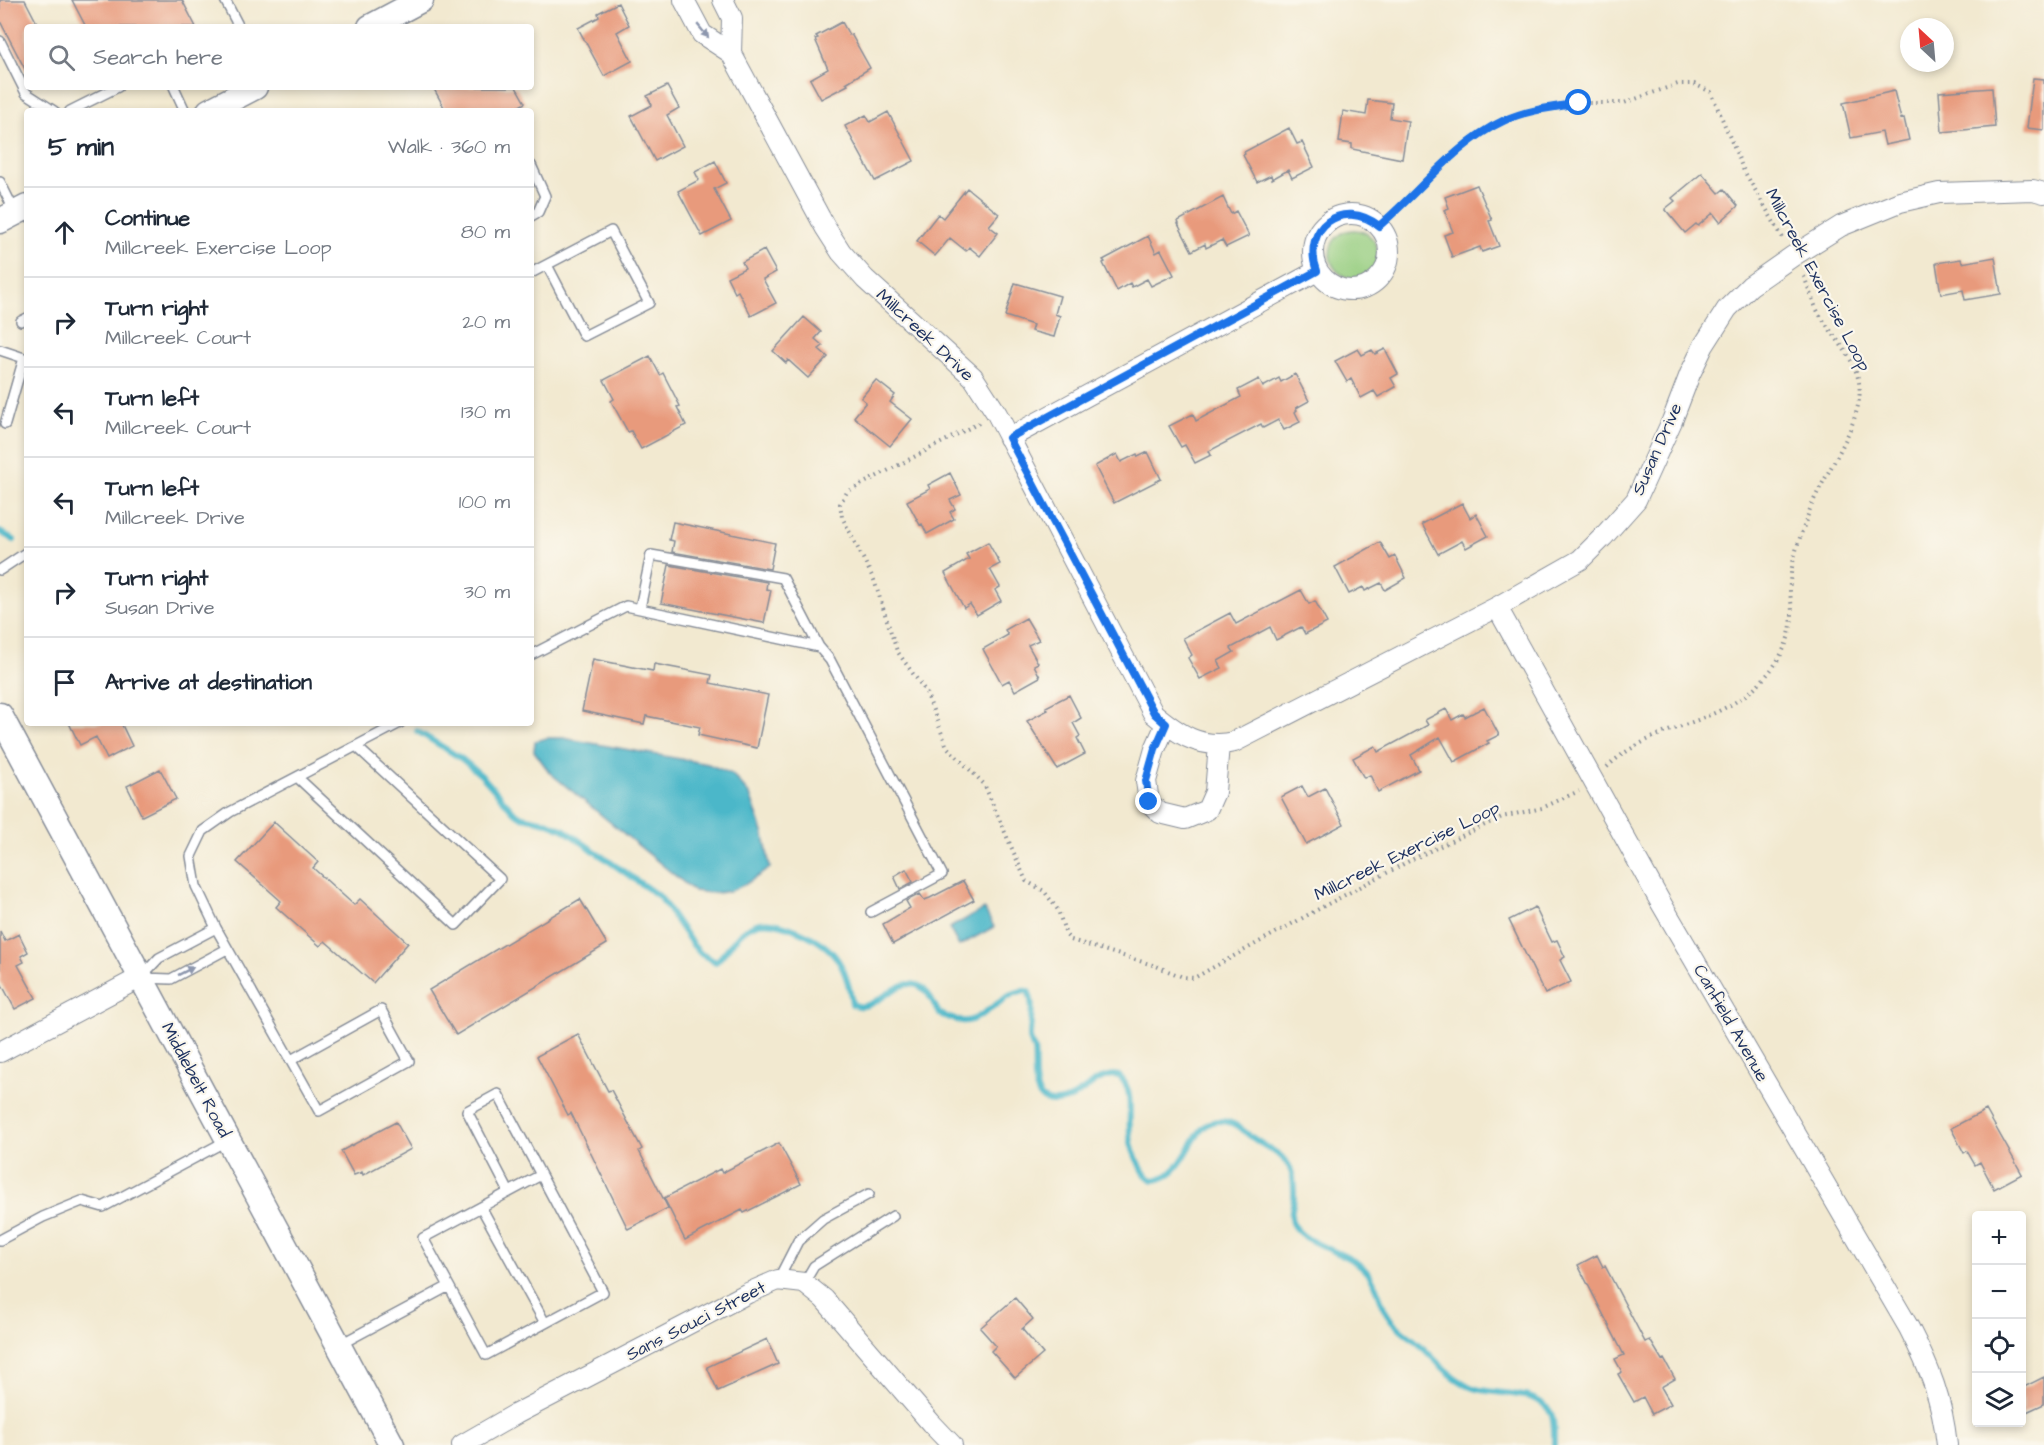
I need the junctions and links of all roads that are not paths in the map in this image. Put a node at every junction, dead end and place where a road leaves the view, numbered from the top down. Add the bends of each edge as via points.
1 (225, 0) edge
2 (421, 0) edge
3 (684, 0) edge
4 (723, 0) edge
5 (237, 24) edge
6 (376, 24) edge
7 (0, 41) edge
8 (731, 53) junction
9 (24, 89) edge
10 (24, 90) edge
11 (112, 90) edge
12 (175, 90) edge
13 (249, 90) edge
14 (49, 108) edge
15 (76, 108) edge
16 (184, 108) edge
17 (215, 108) edge
18 (534, 172) edge
19 (0, 182) edge
20 (2044, 193) edge
21 (19, 213) edge
22 (534, 214) edge
23 (547, 265) junction
24 (1317, 271) junction
25 (534, 272) edge
26 (0, 350) edge
27 (5, 424) dead end
28 (1009, 438) junction
29 (24, 554) edge
30 (0, 570) edge
31 (1497, 607) junction
32 (640, 608) junction
33 (819, 647) junction
34 (534, 653) edge
35 (0, 715) edge
36 (1166, 724) junction
37 (394, 726) edge
38 (1220, 745) junction
39 (356, 746) junction
40 (297, 777) junction
41 (871, 912) dead end
42 (216, 928) junction
43 (227, 950) junction
44 (141, 978) junction
45 (0, 1052) edge
46 (291, 1060) junction
47 (228, 1140) junction
48 (541, 1175) junction
49 (509, 1192) junction
50 (869, 1194) dead end
51 (481, 1207) junction
52 (893, 1216) dead end
53 (0, 1240) edge
54 (778, 1280) junction
55 (804, 1283) junction
56 (449, 1286) junction
57 (545, 1323) junction
58 (339, 1345) junction
59 (392, 1445) edge
60 (462, 1445) edge
61 (952, 1445) edge
62 (1947, 1445) edge

1 - 5 lane
2 - 6 street
3 -> 8 street, Millcreek Drive via 702,34
4 - 8 street via 732,18
7 - 9 lane
8 - 28 street, Millcreek Drive via 841,252 972,377
10 - 14 lane
11 - 15 lane
12 - 16 lane
13 - 17 street
18 - 22 lane via 545,196
19 - 21 lane
20 - 31 street, Susan Drive via 1939,193 1900,202 1841,226 1750,286 1727,309 1690,374 1636,500 1580,560
23 - 23 lane via 610,231 649,303 584,336
23 - 25 lane
24 - 24 street via 1334,287 1357,290 1369,286 1385,270 1389,259 1386,236 1369,218 1357,214 1345,214 1328,222 1316,235 1312,247
24 - 28 street
26 - 27 lane via 24,358
28 - 36 street, Millcreek Drive via 1154,713
29 - 30 lane
31 - 38 street, Susan Drive via 1234,742
31 - 62 street, Canfield Avenue via 1661,903 1909,1328 1939,1395
32 - 33 lane
32 - 33 lane via 651,555 783,578
32 - 34 lane via 626,606
33 - 41 lane via 830,660 942,874
35 - 44 street, Middlebelt Road
36 - 38 street, Millcreek Drive via 1191,739
36 - 38 street via 1146,781 1149,802 1160,813 1185,819 1207,810 1215,792
37 - 39 lane
39 - 40 lane
39 - 40 lane via 500,879 456,925
40 - 42 lane via 230,812 203,831 191,856 196,886
42 - 43 lane
42 - 44 lane via 159,958
44 -> 43 lane via 171,979
43 - 46 lane
44 - 45 street
44 - 47 street, Middlebelt Road
46 - 46 lane via 319,1111 409,1061 381,1010
47 - 53 lane via 104,1207 82,1201
47 - 58 street, Middlebelt Road
48 - 49 lane
48 - 49 lane via 498,1094 466,1111
48 - 57 lane via 603,1292
49 - 51 lane
50 - 54 lane via 823,1220 798,1241
51 - 56 lane via 423,1238
51 - 57 lane
52 - 55 lane via 814,1266
54 - 55 street, Sans Souci Street
54 - 60 street, Sans Souci Street via 516,1413
55 - 61 street via 824,1299
56 - 57 lane via 486,1355
56 - 58 lane
58 - 59 street, Middlebelt Road

